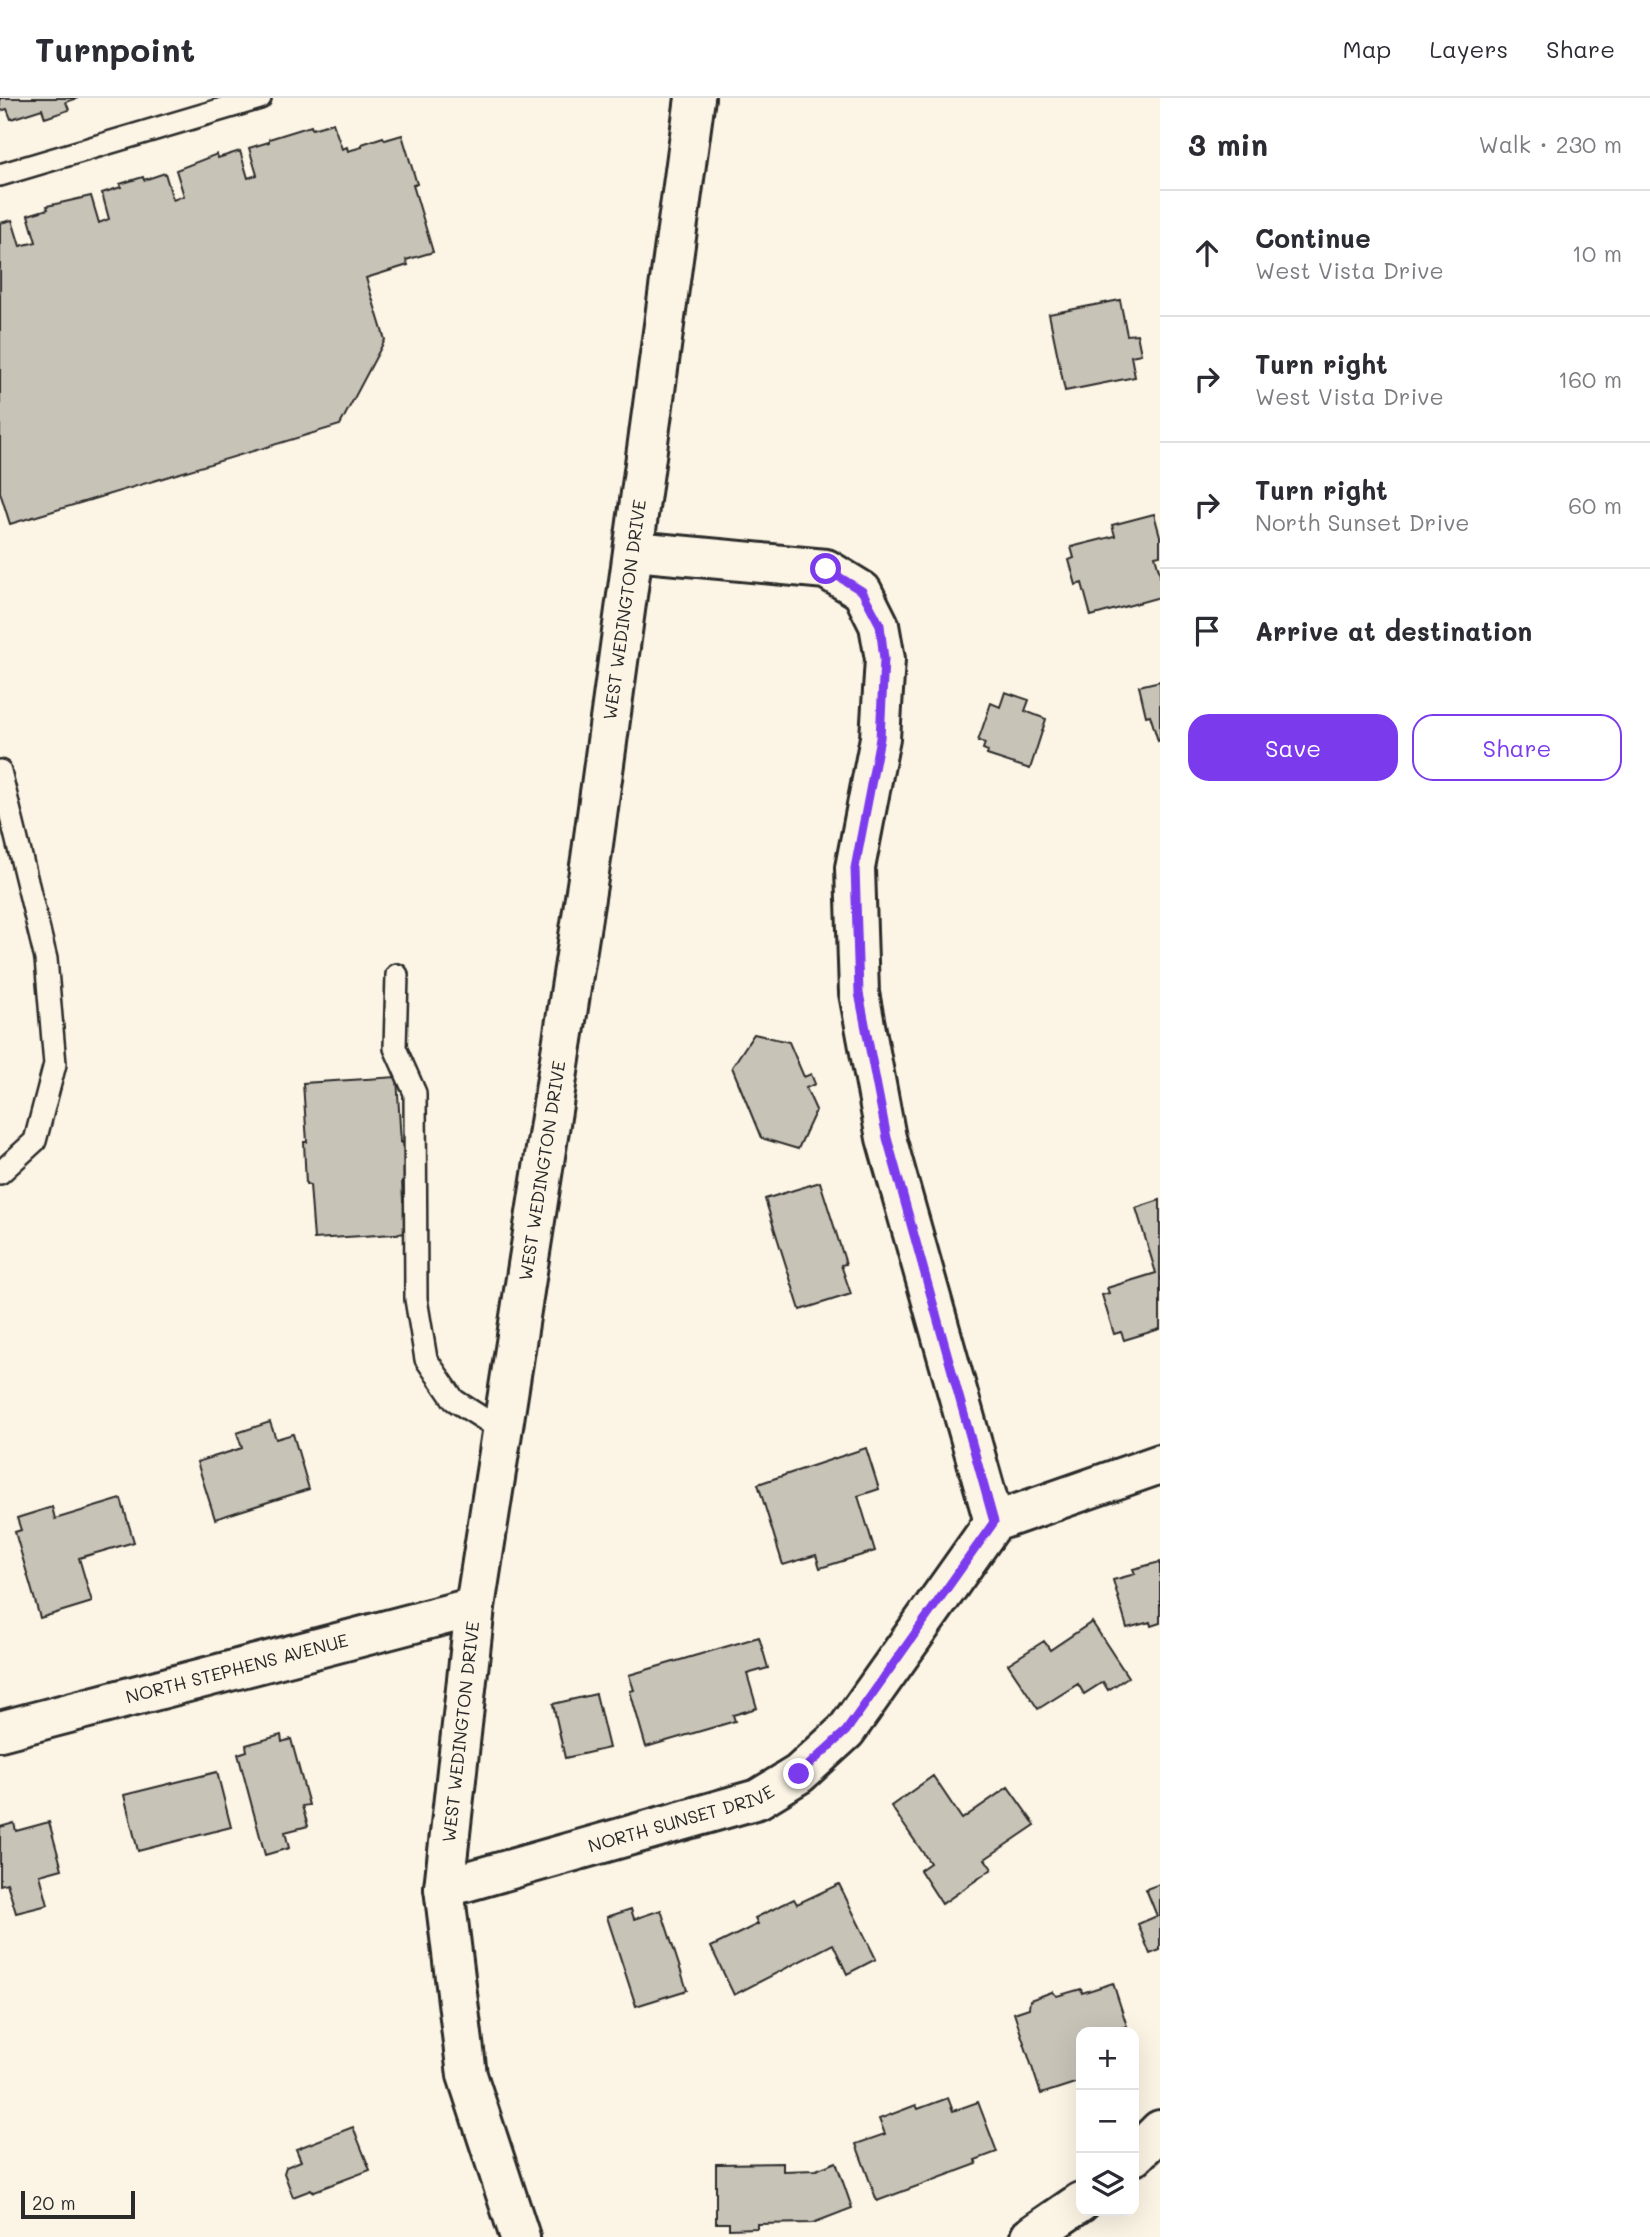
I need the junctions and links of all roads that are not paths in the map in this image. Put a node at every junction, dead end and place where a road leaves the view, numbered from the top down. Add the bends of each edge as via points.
1 (260, 98) edge
2 (695, 98) edge
3 (0, 175) edge
4 (634, 551) junction
5 (0, 771) edge
6 (397, 975) dead end
7 (0, 1174) edge
8 (503, 1432) junction
9 (1160, 1464) edge
10 (994, 1522) junction
11 (475, 1607) junction
12 (0, 1731) edge
13 (444, 1888) junction
14 (1160, 2130) edge
15 (1137, 2153) edge
16 (1076, 2205) edge
17 (520, 2237) edge
18 (1030, 2237) edge

1 - 3 lane
2 - 4 street, WEST WEDINGTON DRIVE
4 - 8 street, WEST WEDINGTON DRIVE
4 - 10 street via 826,569 862,591 880,625 884,659 880,738 855,868 859,993 887,1138
5 - 7 lane via 46,958 55,1064 35,1141
6 - 8 lane via 395,1048 415,1093 416,1299 426,1359 454,1400
8 - 11 street, WEST WEDINGTON DRIVE
9 - 10 street
10 - 13 street, NORTH SUNSET DRIVE via 846,1731 799,1774 758,1799
11 - 12 street, NORTH STEPHENS AVENUE
11 - 13 street, WEST WEDINGTON DRIVE
13 - 17 street, WEST WEDINGTON DRIVE via 467,2075
14 - 15 street
16 - 18 street

